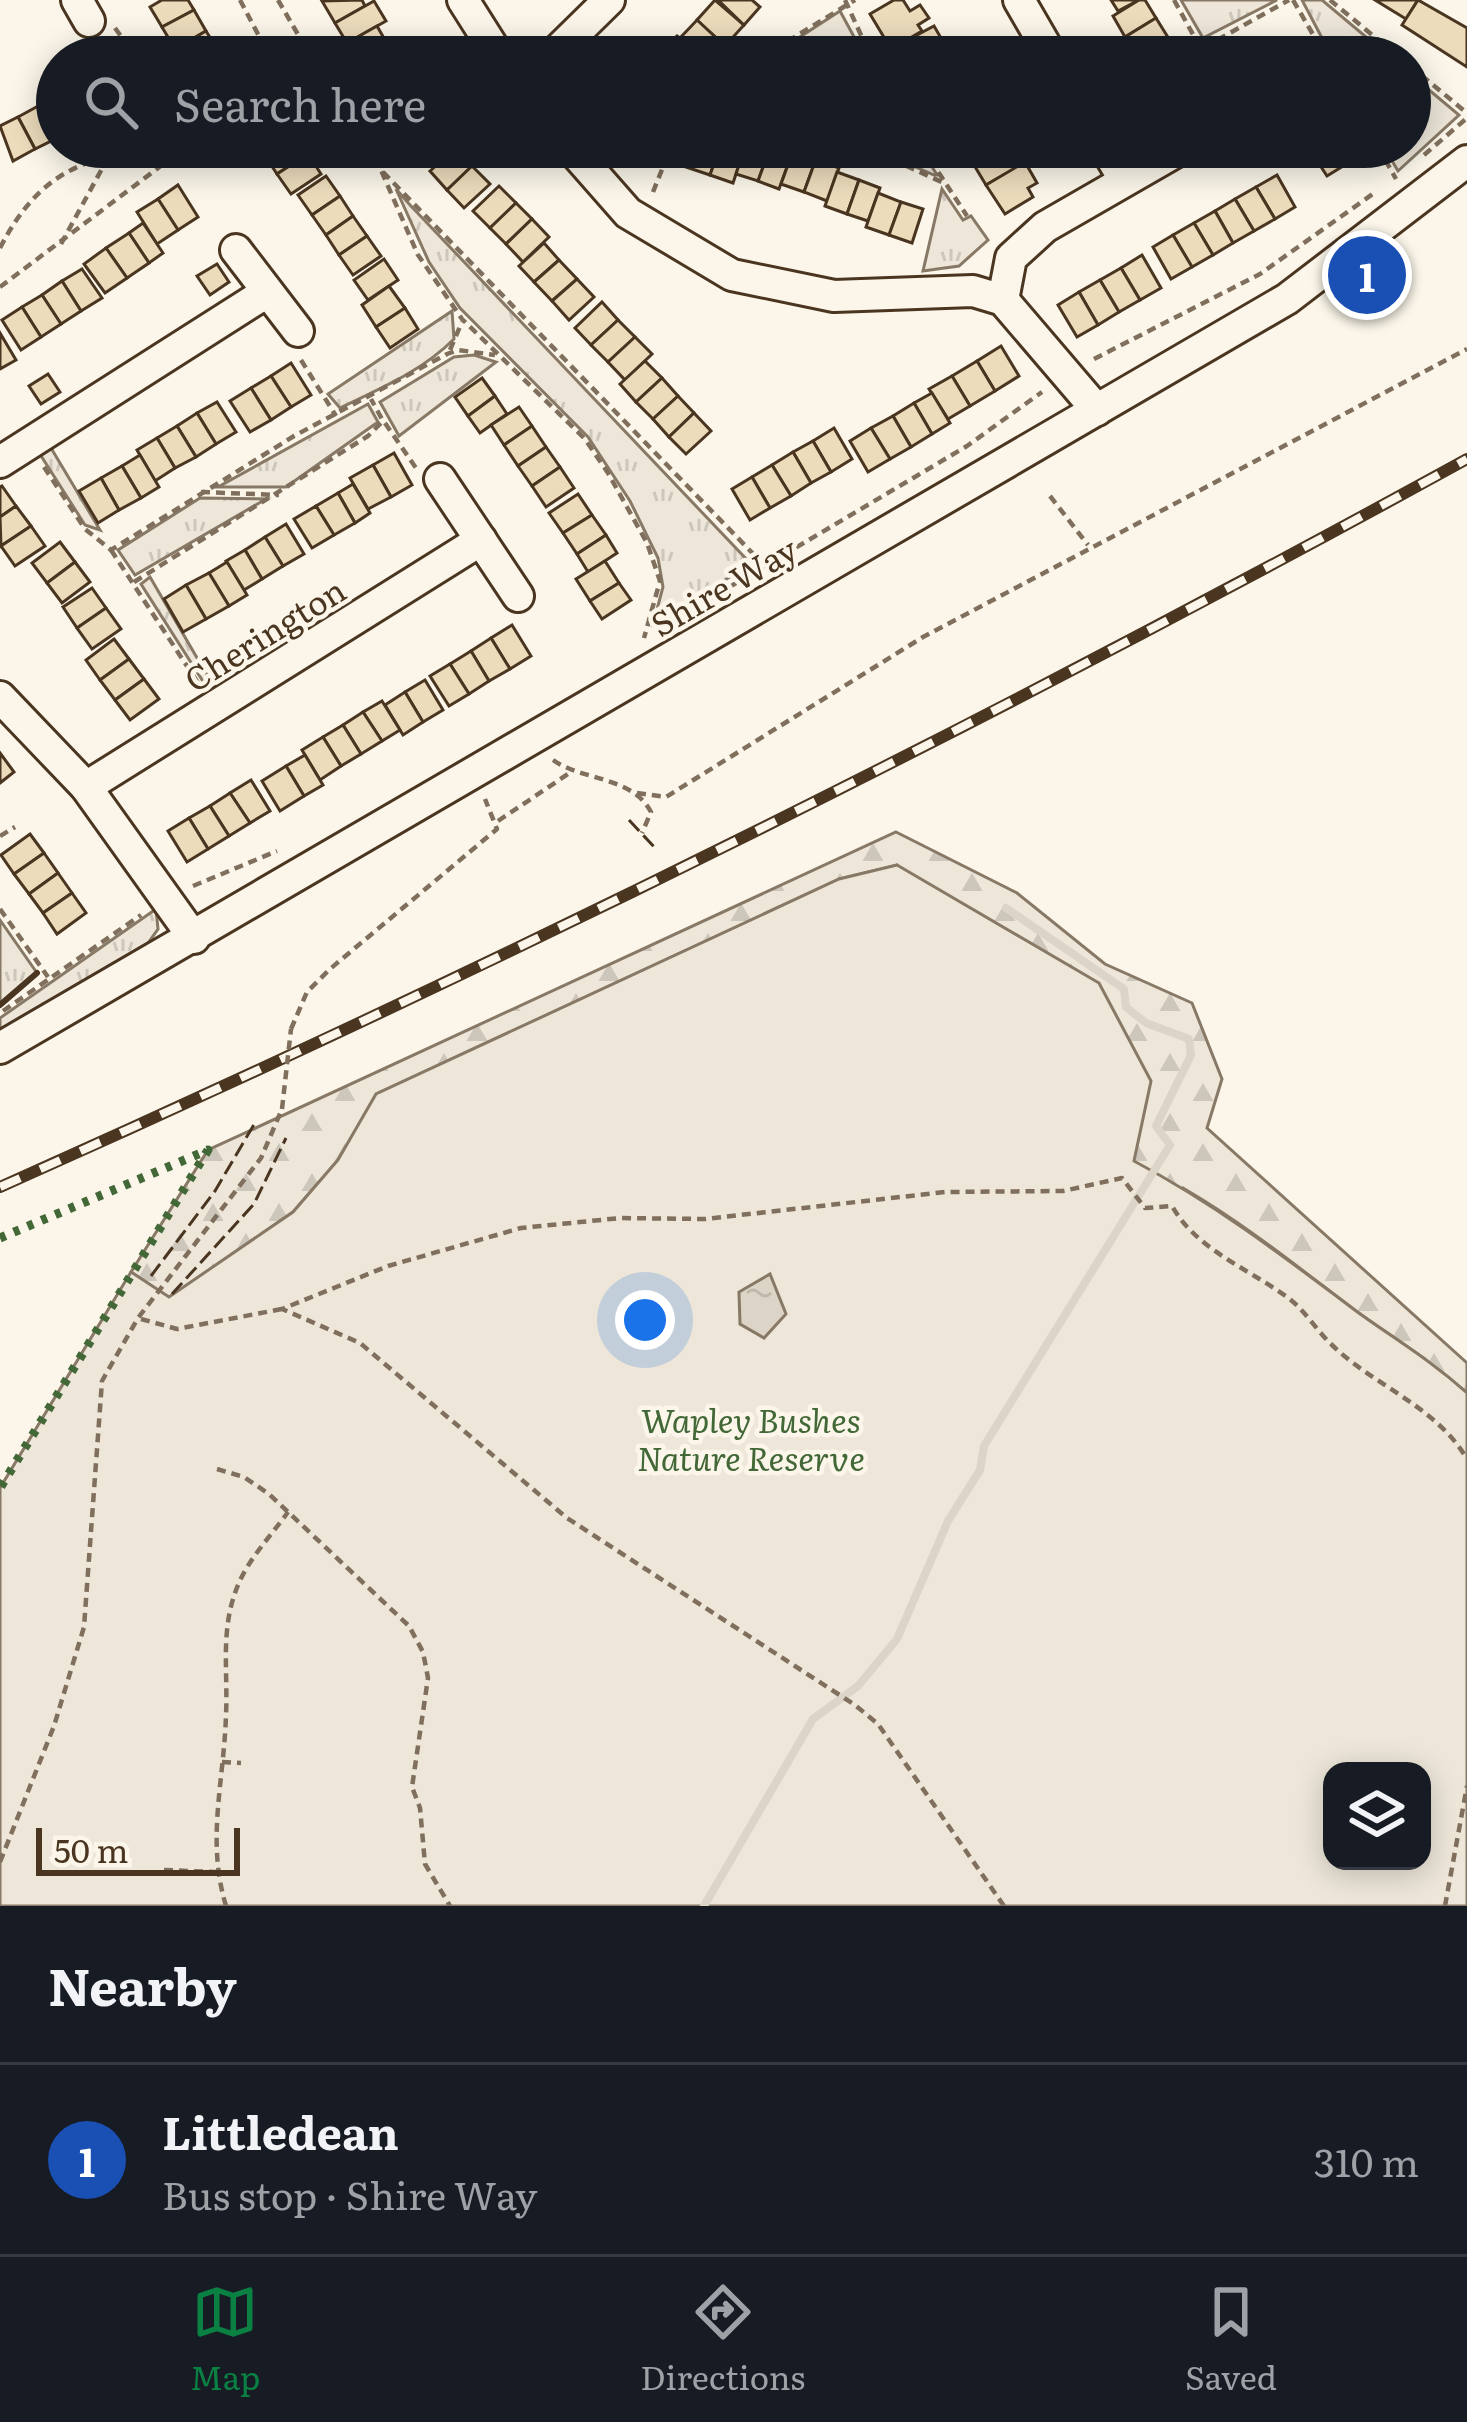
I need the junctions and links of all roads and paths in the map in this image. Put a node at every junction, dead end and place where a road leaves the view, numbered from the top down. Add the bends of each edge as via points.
1 (240, 0) edge
2 (278, 0) edge
3 (463, 0) edge
4 (609, 0) edge
5 (855, 0) edge
6 (1019, 0) edge
7 (1174, 0) edge
8 (1291, 0) edge
9 (1330, 0) edge
10 (845, 2) edge
11 (259, 36) edge
12 (299, 36) edge
13 (486, 36) edge
14 (572, 36) edge
15 (794, 36) edge
16 (861, 36) edge
17 (1040, 36) edge
18 (1195, 36) edge
19 (1226, 36) edge
20 (1313, 36) edge
21 (1374, 36) edge
22 (1431, 84) edge
23 (1467, 115) edge
24 (1431, 148) edge
25 (1467, 161) edge
26 (70, 168) edge
27 (102, 168) edge
28 (159, 168) edge
29 (590, 168) edge
30 (662, 168) edge
31 (911, 168) edge
32 (935, 168) edge
33 (1117, 168) edge
34 (1145, 168) edge
35 (1390, 168) edge
36 (381, 170) joint
37 (1124, 179) junction
38 (944, 183) junction
39 (967, 216) dead end
40 (639, 220) junction
41 (59, 247) junction
42 (0, 248) edge
43 (236, 250) dead end
44 (0, 287) edge
45 (267, 292) junction
46 (1003, 301) junction
47 (462, 319) junction
48 (306, 340) joint
49 (1467, 349) edge
50 (447, 354) junction
51 (500, 356) junction
52 (1083, 364) dead end
53 (1052, 386) dead end
54 (371, 399) junction
55 (1097, 410) junction
56 (336, 416) junction
57 (383, 421) junction
58 (29, 445) junction
59 (0, 462) edge
60 (440, 479) joint
61 (201, 492) junction
62 (279, 495) junction
63 (1050, 496) dead end
64 (481, 540) junction
65 (1088, 545) junction
66 (111, 550) junction
67 (763, 563) junction
68 (134, 582) junction
69 (518, 596) dead end
70 (694, 609) dead end
71 (659, 632) dead end
72 (0, 697) edge
73 (213, 708) junction
74 (554, 761) dead end
75 (571, 772) junction
76 (471, 776) junction
77 (86, 788) junction
78 (637, 793) junction
79 (498, 821) junction
80 (15, 826) dead end
81 (642, 833) dead end
82 (0, 836) edge
83 (167, 899) junction
84 (0, 909) edge
85 (194, 938) junction
86 (48, 977) junction
87 (0, 1013) edge
88 (0, 1048) edge
89 (282, 1310) junction
90 (138, 1318) junction
91 (1467, 1459) edge
92 (218, 1469) dead end
93 (288, 1512) junction
94 (222, 1762) junction
95 (241, 1763) dead end
96 (1467, 1786) edge
97 (0, 1862) edge
98 (164, 1870) dead end
99 (216, 1872) junction
100 (226, 1906) edge
101 (450, 1906) edge
102 (1004, 1906) edge
103 (1444, 1906) edge

1 - 11 path
2 - 12 path
3 - 13 street
4 - 14 street
5 - 10 path
6 - 17 street
7 - 18 path
8 - 19 path
8 - 20 path
9 - 21 path
10 - 15 path
10 - 16 path
22 - 23 path
23 - 24 path
25 - 55 street, Shire Way via 1287,298
26 - 42 path via 32,197
27 - 41 path
28 - 41 path
29 - 40 street
30 - 40 path
31 - 38 path
32 - 38 path
33 - 37 street
34 - 37 street
35 - 52 path via 1396,178 1317,237 1206,305
36 - 47 path via 418,255
36 - 67 path
37 - 46 street via 1045,227 1012,258
38 - 39 path
40 - 46 street via 732,275 834,296 973,291
41 - 44 path
43 - 45 street
45 - 48 street
45 - 58 street
46 - 55 street
47 - 50 path
47 - 51 path
48 - 56 path via 301,360
49 - 65 path
50 - 51 path
50 - 54 path
51 - 71 path via 585,439 608,473 660,581 642,643
53 - 67 path via 949,457
54 - 56 path
54 - 57 path
55 - 76 street, Shire Way
56 - 61 path
57 - 60 path via 429,487
57 - 62 path
58 - 59 street
58 - 66 path via 85,530
60 - 64 street
61 - 62 path
61 - 66 path
62 - 68 path
63 - 65 path
64 - 69 street
64 - 73 street, Cherington
65 - 78 path via 923,637 694,782 666,797
66 - 68 path
67 - 70 path
68 - 73 path
72 - 77 street
73 - 77 street, Cherington
74 - 75 path
75 - 78 path
75 - 79 path
76 - 79 path
76 - 85 street, Shire Way
77 - 83 street
78 - 81 path via 651,812
79 - 90 path, bridge via 307,992 291,1029 282,1109 261,1158
80 - 82 path
83 - 85 street
83 - 86 path
84 - 86 path
85 - 88 street, Shire Way
86 - 87 path
89 - 90 path via 177,1328
89 - 91 path via 388,1266 521,1228 705,1219 945,1192 1063,1191 1124,1179 1143,1205 1172,1206 1186,1231 1292,1300 1333,1347 1439,1426
89 - 102 path via 360,1342 568,1518 878,1724
90 - 97 path via 103,1381 84,1627
92 - 93 path via 244,1477
93 - 94 path via 245,1566 232,1601
93 - 101 path via 394,1605 423,1652 428,1704 412,1787 425,1864
94 - 95 path
94 - 99 path
96 - 103 path
98 - 99 path
99 - 100 path

